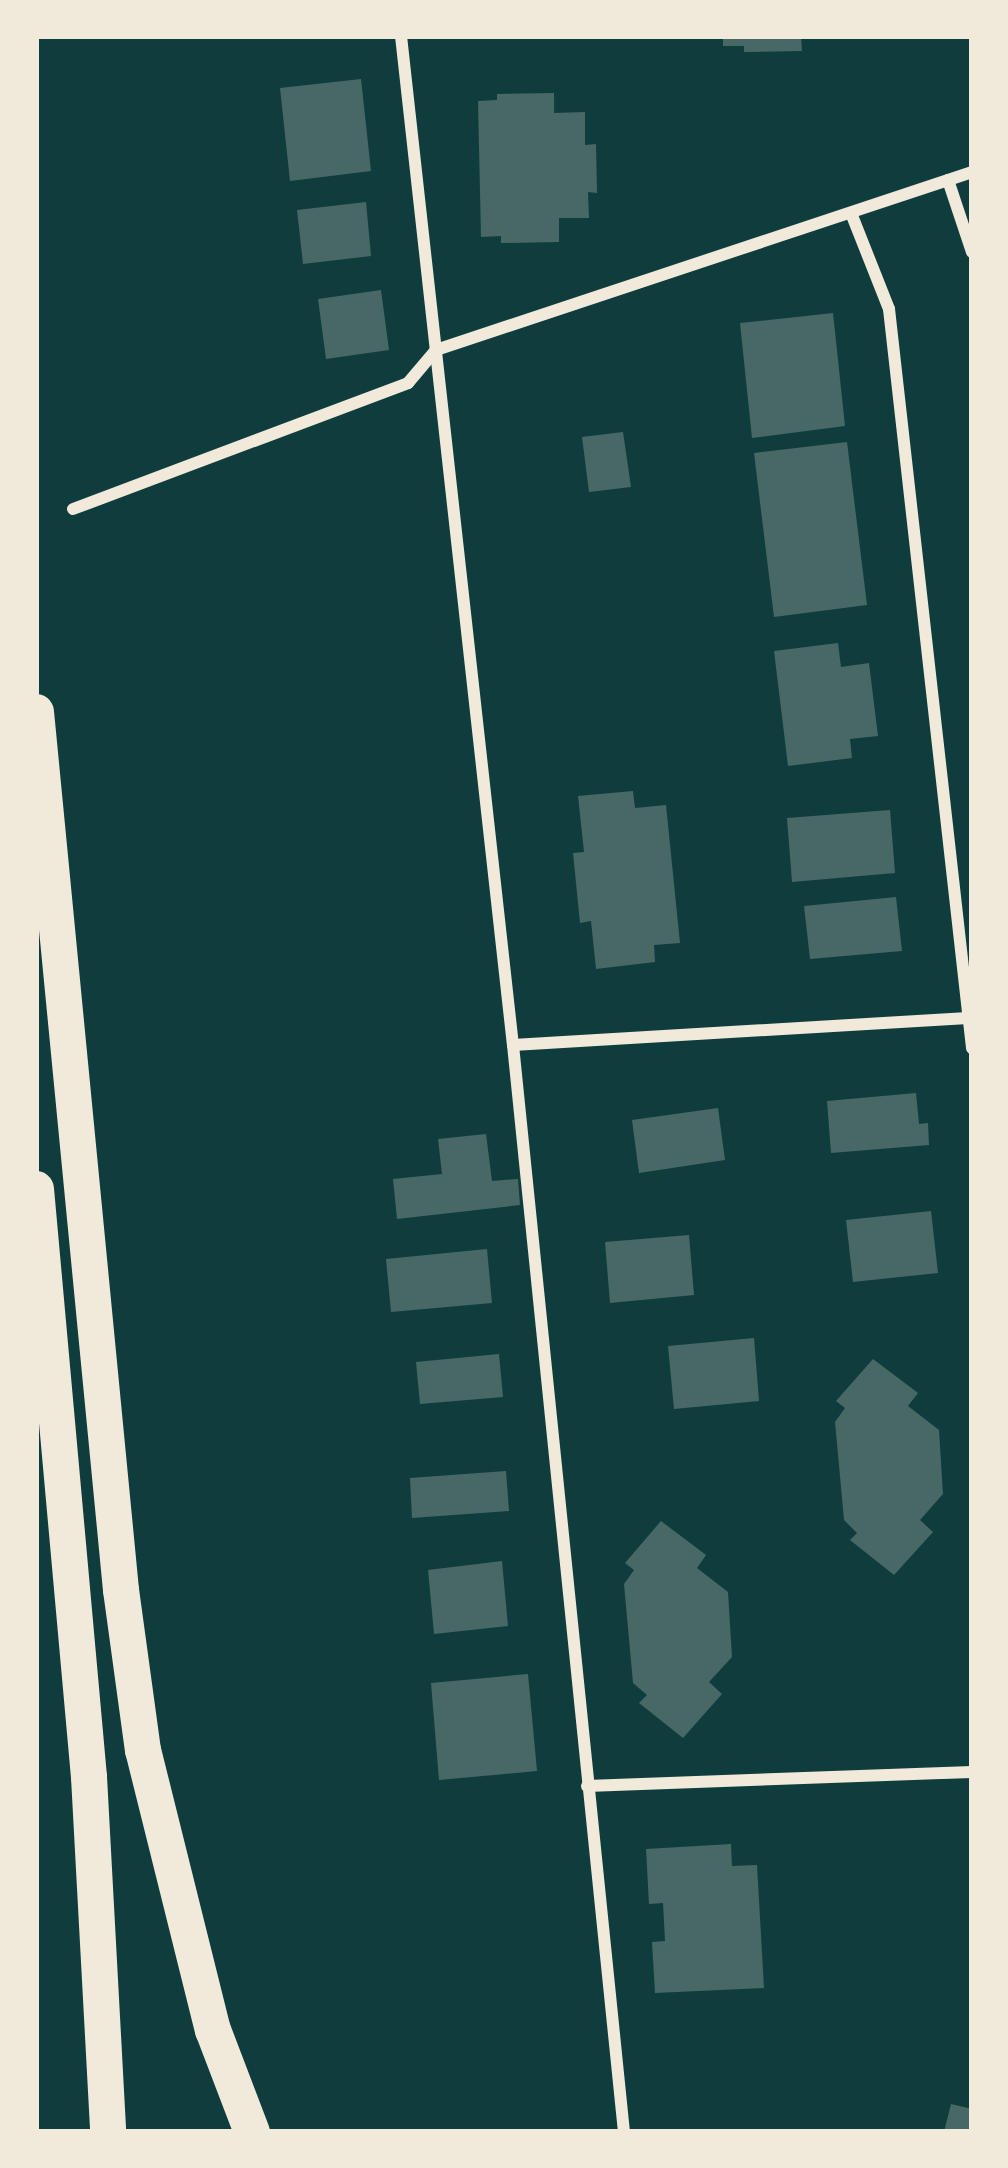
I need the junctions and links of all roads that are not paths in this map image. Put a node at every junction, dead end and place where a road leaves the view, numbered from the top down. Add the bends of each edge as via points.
1 (401, 36) edge
2 (972, 172) edge
3 (948, 180) junction
4 (851, 213) junction
5 (972, 252) edge
6 (436, 350) junction
7 (73, 509) dead end
8 (36, 712) edge
9 (971, 1018) edge
10 (513, 1046) junction
11 (972, 1048) edge
12 (36, 1189) edge
13 (972, 1772) edge
14 (587, 1786) junction
15 (108, 2132) edge
16 (252, 2132) edge
17 (624, 2132) edge

1 - 6 street
2 - 3 street
3 - 4 street
3 - 5 street
4 - 6 street
4 - 9 street via 889,309
6 - 7 street via 409,382
6 - 10 street
8 - 16 highway via 143,1750 213,2030
9 - 10 street
9 - 11 street
10 - 14 street
12 - 15 highway via 89,1777
13 - 14 street
14 - 17 street

